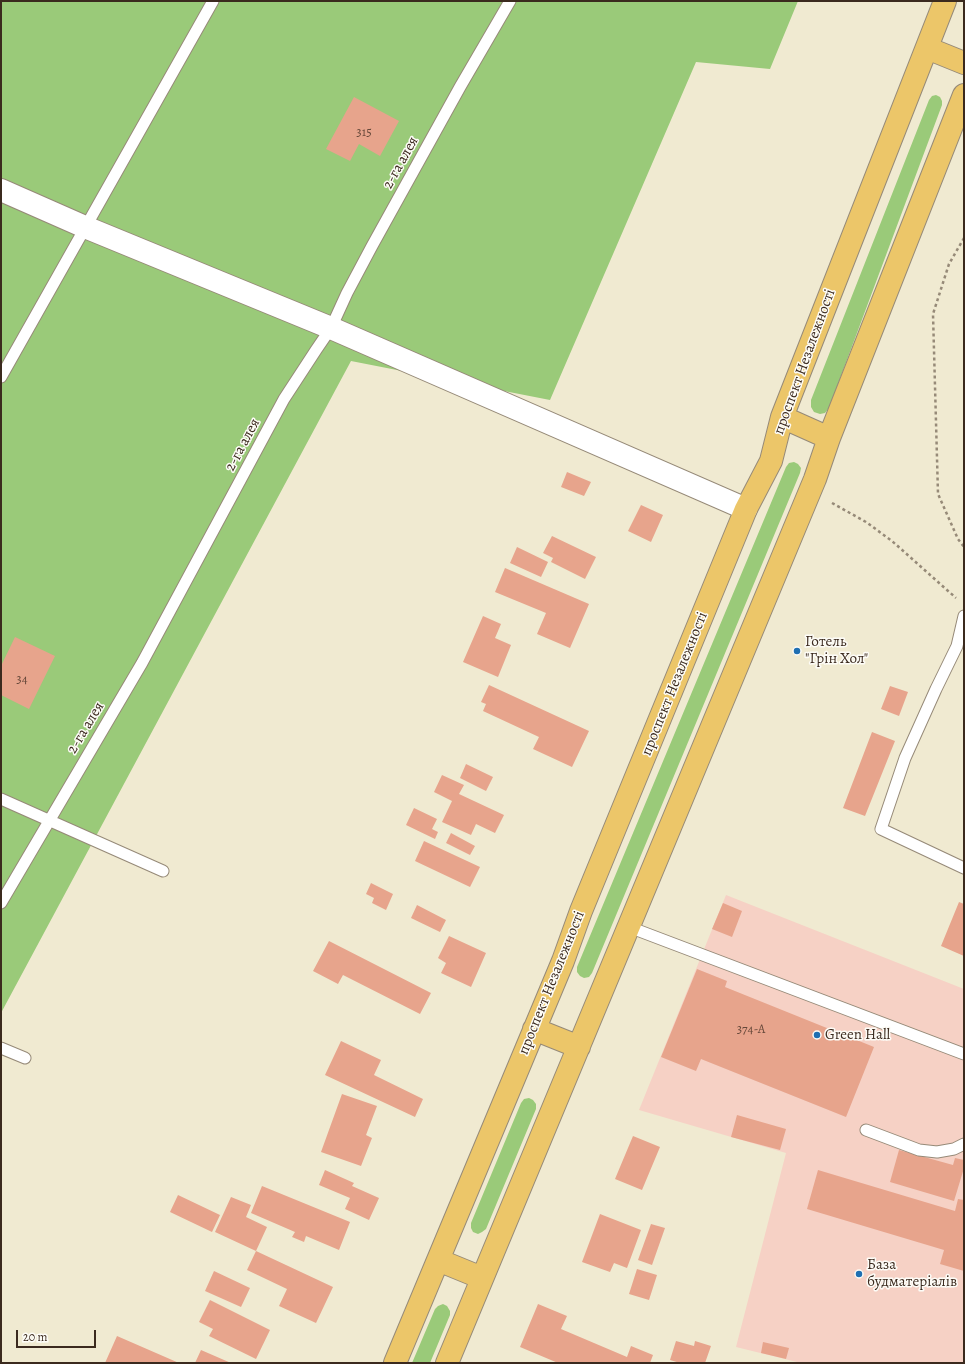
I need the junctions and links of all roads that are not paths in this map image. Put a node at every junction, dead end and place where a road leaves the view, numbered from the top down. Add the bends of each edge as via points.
1 (213, 1) edge
2 (510, 1) edge
3 (945, 1) edge
4 (927, 48) junction
5 (964, 63) edge
6 (964, 94) edge
7 (1, 190) edge
8 (85, 227) junction
9 (331, 328) junction
10 (1, 377) edge
11 (782, 417) junction
12 (829, 438) junction
13 (746, 509) junction
14 (964, 616) edge
15 (1, 799) edge
16 (49, 820) junction
17 (964, 868) edge
18 (163, 870) dead end
19 (1, 903) edge
20 (629, 927) junction
21 (534, 1029) junction
22 (579, 1047) junction
23 (1, 1048) edge
24 (964, 1054) edge
25 (25, 1058) dead end
26 (866, 1130) dead end
27 (964, 1144) edge
28 (438, 1260) junction
29 (482, 1278) junction
30 (395, 1363) edge
31 (447, 1363) edge

1 - 8 lane
2 - 9 lane, 2-га алея via 376,240
3 - 4 main road, проспект Незалежності
4 - 5 main road
4 - 11 main road, проспект Незалежності
6 - 12 main road
7 - 8 street
8 - 9 street
8 - 10 lane
9 - 13 street
9 - 16 lane, 2-га алея via 284,399 142,663
11 - 12 main road
11 - 13 main road, проспект Незалежності via 771,461
12 - 20 main road via 809,494
13 - 21 main road, проспект Незалежності
14 - 17 lane via 957,646 905,758 881,829
15 - 16 lane
16 - 18 lane
16 - 19 lane, 2-га алея
20 - 22 main road
20 - 24 lane
21 - 22 main road
21 - 28 main road, проспект Незалежності
22 - 29 main road
23 - 25 lane
26 - 27 lane via 919,1150 937,1152
28 - 29 main road
28 - 30 main road, проспект Незалежності
29 - 31 main road

